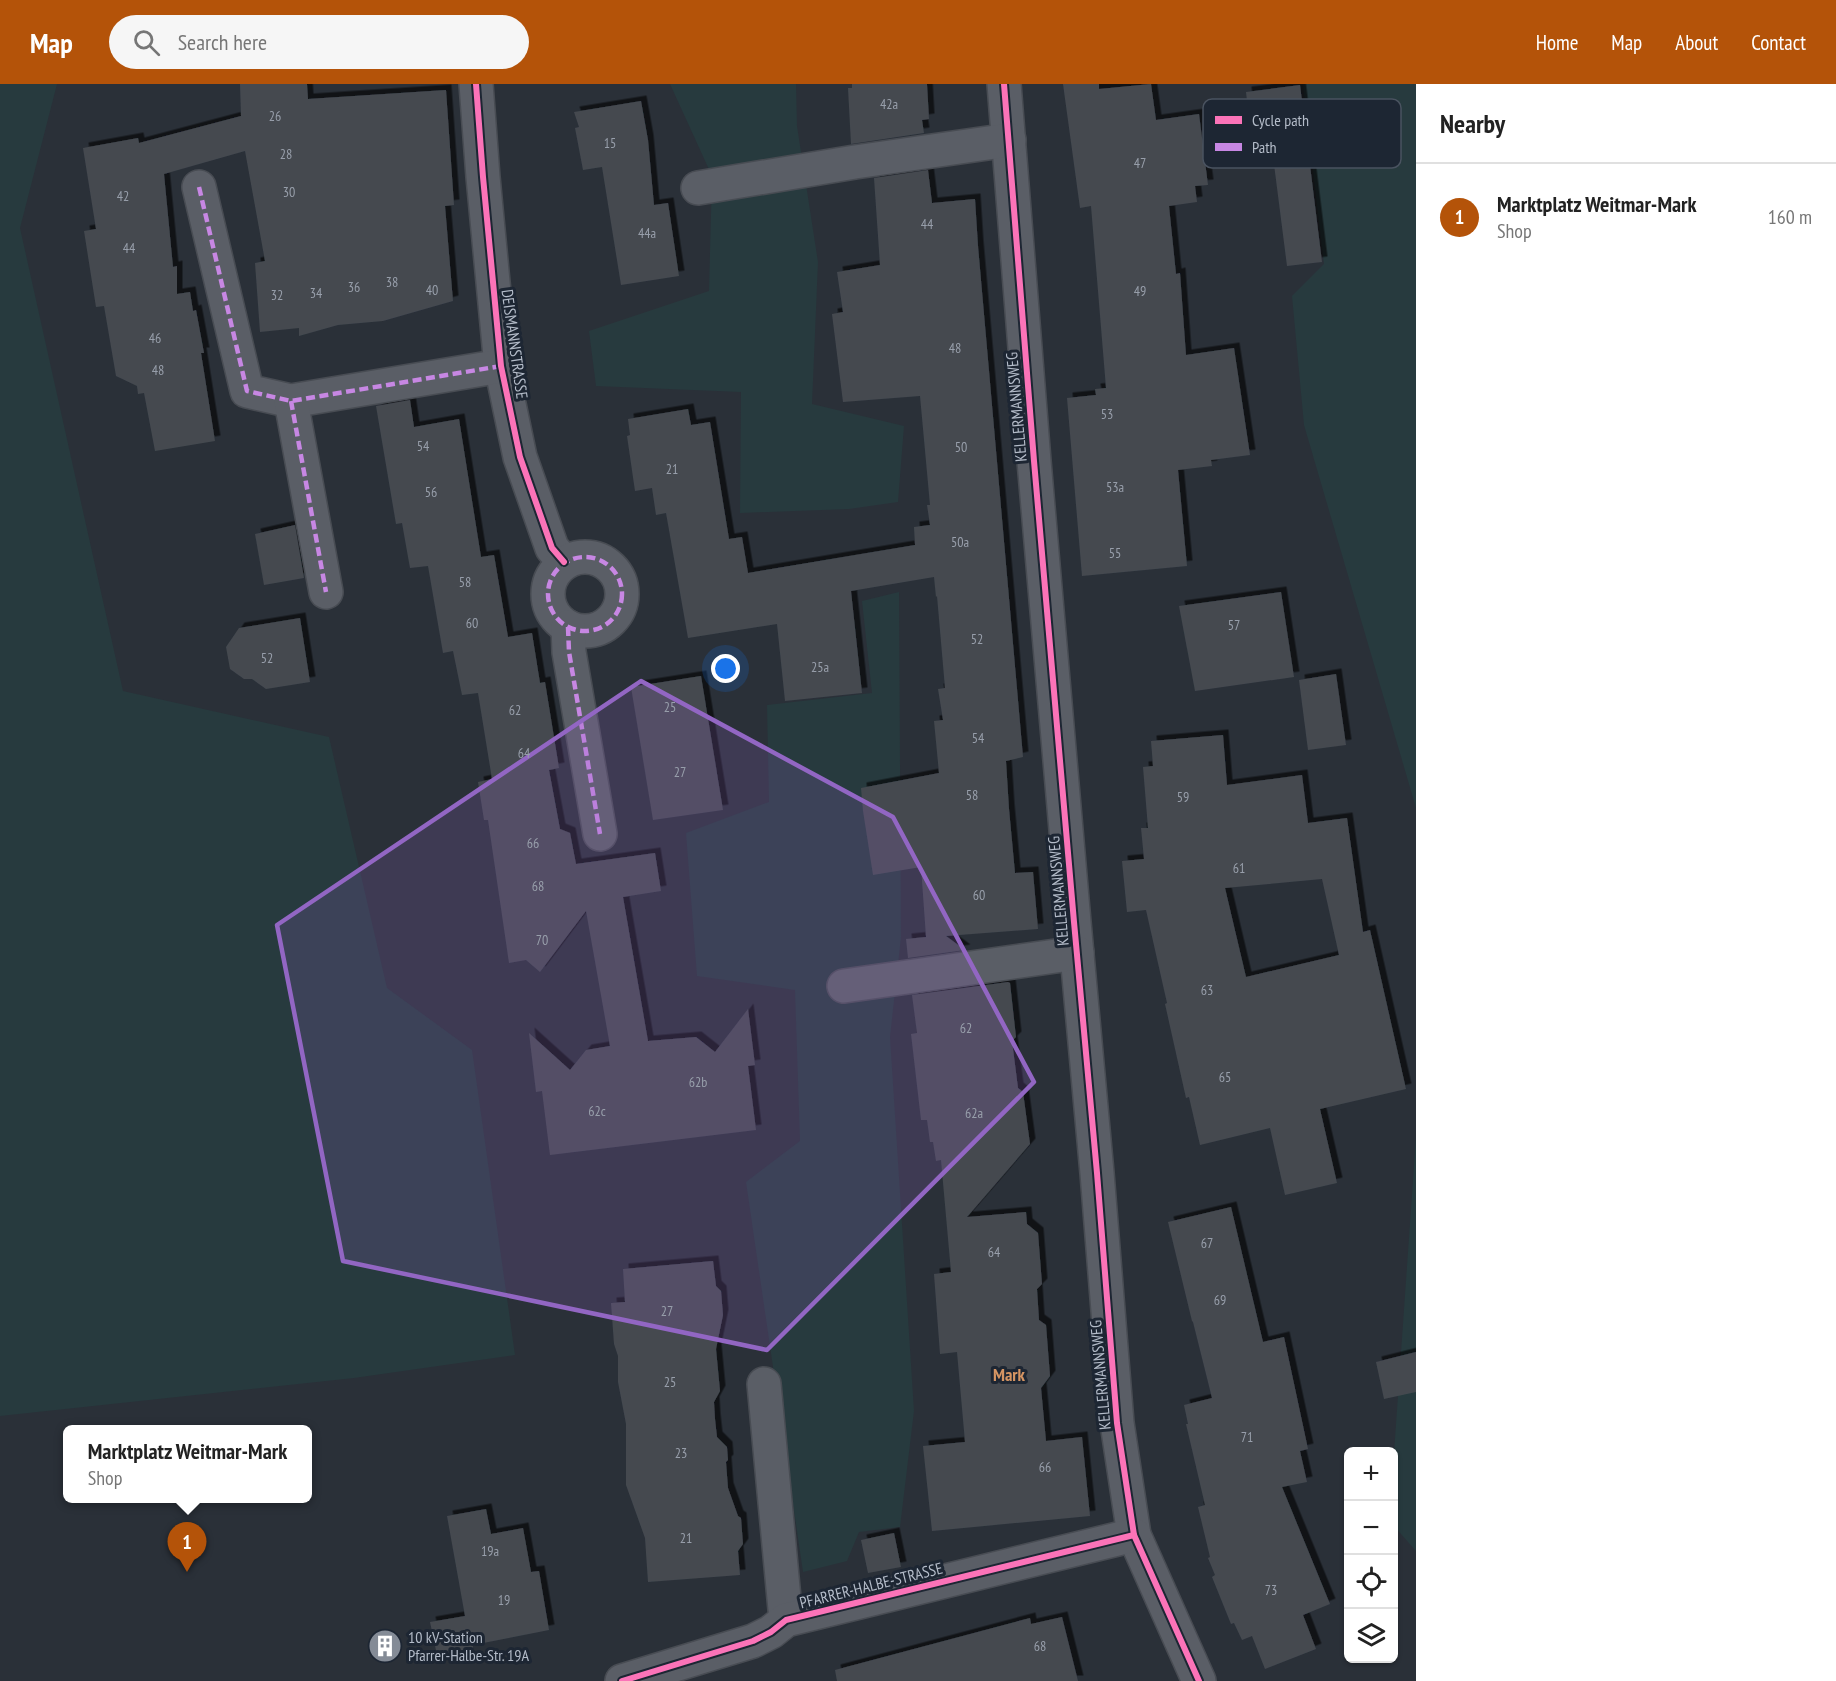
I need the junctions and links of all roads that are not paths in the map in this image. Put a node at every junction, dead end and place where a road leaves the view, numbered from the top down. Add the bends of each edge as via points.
1 (476, 84) edge
2 (1004, 84) edge
3 (1009, 140) junction
4 (199, 188) dead end
5 (698, 188) dead end
6 (501, 366) junction
7 (291, 401) junction
8 (564, 562) junction
9 (326, 592) dead end
10 (568, 627) junction
11 (600, 834) dead end
12 (1077, 953) junction
13 (844, 986) dead end
14 (764, 1384) dead end
15 (1134, 1535) junction
16 (786, 1620) junction
17 (622, 1681) edge
18 (1199, 1681) edge

1 - 6 street, DEISMANNSTRASSE
2 - 3 street, KELLERMANNSWEG
3 - 5 street
3 - 12 street, KELLERMANNSWEG
4 - 7 street, DEISMANNSTRASSE via 247,391
6 - 7 street, DEISMANNSTRASSE
6 - 8 street, DEISMANNSTRASSE via 520,457 552,548
7 - 9 street
8 - 10 street via 551,577 548,596 554,614
8 - 10 street via 583,556 602,560 616,573 623,591 619,610 606,625 588,631
10 - 11 street
12 - 13 street
12 - 15 street, KELLERMANNSWEG via 1117,1423
14 - 16 street
15 - 16 street, PFARRER-HALBE-STRASSE
15 - 18 street, KELLERMANNSWEG
16 - 17 street, PFARRER-HALBE-STRASSE via 753,1641

